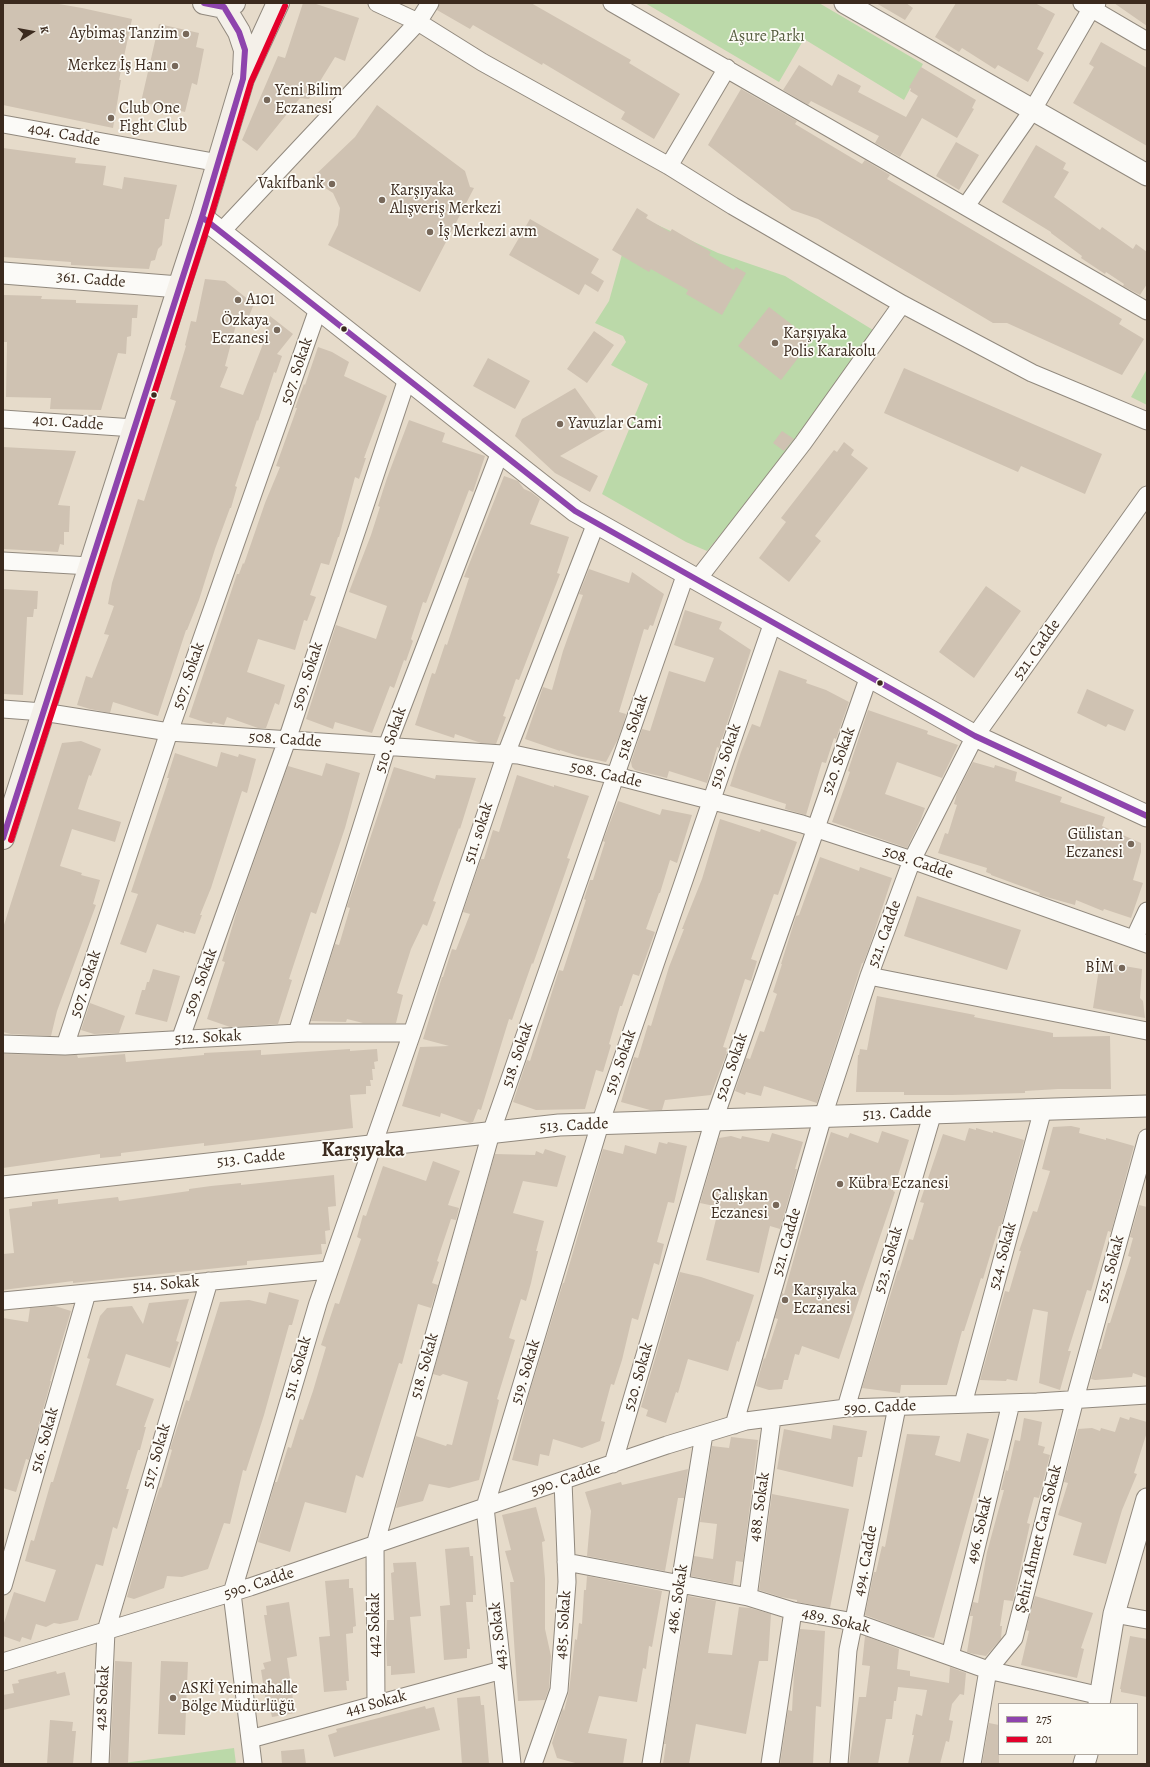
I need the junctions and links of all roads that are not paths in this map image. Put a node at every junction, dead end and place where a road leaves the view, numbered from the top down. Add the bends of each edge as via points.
1 (278, 3) edge
2 (377, 3) edge
3 (430, 3) edge
4 (612, 3) edge
5 (845, 3) edge
6 (222, 4) edge
7 (1090, 5) edge
8 (418, 22) junction
9 (1147, 41) edge
10 (727, 68) junction
11 (243, 79) junction
12 (1032, 111) junction
13 (3, 124) edge
14 (219, 163) junction
15 (669, 166) junction
16 (1147, 175) edge
17 (966, 206) junction
18 (202, 217) junction
19 (221, 232) junction
20 (3, 273) edge
21 (179, 287) junction
22 (902, 304) junction
23 (318, 309) junction
24 (1147, 311) edge
25 (407, 379) junction
26 (3, 419) edge
27 (1147, 421) edge
28 (134, 428) junction
29 (500, 452) junction
30 (1147, 495) edge
31 (596, 523) junction
32 (3, 561) edge
33 (90, 566) junction
34 (691, 577) junction
35 (773, 622) junction
36 (869, 676) junction
37 (3, 709) edge
38 (43, 712) junction
39 (170, 732) junction
40 (975, 736) junction
41 (287, 740) junction
42 (387, 746) junction
43 (506, 754) junction
44 (616, 776) junction
45 (710, 800) junction
46 (1147, 816) edge
47 (814, 828) junction
48 (3, 838) edge
49 (912, 860) junction
50 (1147, 911) edge
51 (1141, 942) edge
52 (870, 976) junction
53 (1147, 1031) edge
54 (297, 1033) junction
55 (412, 1033) junction
56 (180, 1040) junction
57 (3, 1044) edge
58 (65, 1046) junction
59 (1147, 1106) edge
60 (1043, 1109) junction
61 (933, 1112) junction
62 (823, 1116) junction
63 (714, 1120) junction
64 (600, 1124) junction
65 (491, 1133) junction
66 (1147, 1138) edge
67 (372, 1146) junction
68 (3, 1187) edge
69 (329, 1270) junction
70 (209, 1281) junction
71 (87, 1293) junction
72 (3, 1300) edge
73 (1147, 1395) edge
74 (1075, 1400) junction
75 (1011, 1403) junction
76 (963, 1404) junction
77 (897, 1407) junction
78 (846, 1408) junction
79 (772, 1418) junction
80 (734, 1425) junction
81 (704, 1434) junction
82 (613, 1464) junction
83 (563, 1481) junction
84 (1147, 1499) edge
85 (485, 1507) junction
86 (375, 1545) junction
87 (566, 1562) junction
88 (680, 1584) junction
89 (3, 1586) edge
90 (232, 1593) junction
91 (748, 1597) junction
92 (793, 1611) junction
93 (1114, 1614) junction
94 (1147, 1620) edge
95 (854, 1622) junction
96 (106, 1631) junction
97 (950, 1656) junction
98 (3, 1662) edge
99 (502, 1670) junction
100 (988, 1670) junction
101 (1100, 1700) edge
102 (376, 1705) junction
103 (250, 1739) junction
104 (100, 1764) edge
105 (253, 1764) edge
106 (515, 1764) edge
107 (533, 1764) edge
108 (651, 1764) edge
109 (770, 1764) edge
110 (839, 1764) edge
111 (972, 1764) edge

1 - 11 main road
2 - 8 street
3 - 8 street
4 - 10 street
5 - 12 street
6 - 11 main road via 239,32 245,50
7 - 9 street
7 - 12 street
8 - 15 street via 482,62
8 - 19 street
10 - 15 street
10 - 17 street
11 - 14 main road
12 - 16 street
12 - 17 street
13 - 14 street, 404. Cadde
14 - 18 main road
15 - 22 street
17 - 24 street
18 - 19 street
18 - 21 main road
19 - 23 street
20 - 21 street, 361. Cadde
21 - 28 main road
22 - 27 street via 1032,373
22 - 34 street, 518. Sokak via 803,443
23 - 25 street
23 - 39 street, 507. Sokak
25 - 29 street
25 - 41 street, 509. Sokak
26 - 28 street, 401. Cadde
28 - 33 main road
29 - 31 street via 575,511
29 - 42 street, 510. Sokak
30 - 40 street, 521. Cadde
31 - 34 street
31 - 43 street, 511. sokak
32 - 33 street
33 - 38 main road
34 - 35 street
34 - 44 street, 518. Sokak
35 - 36 street
35 - 45 street, 519. Sokak
36 - 40 street
36 - 47 street, 520. Sokak
37 - 38 street, 508. Cadde
38 - 39 street, 508. Cadde
38 - 48 main road
39 - 41 street, 508. Cadde
39 - 58 street, 507. Sokak
40 - 46 street
40 - 49 street, 521. Cadde
41 - 42 street, 508. Cadde
41 - 56 street, 509. Sokak
42 - 43 street, 508. Cadde
42 - 54 street, 510. Sokak
43 - 44 street, 508. Cadde
43 - 55 street, 511. sokak
44 - 45 street, 508. Cadde
44 - 65 street, 518. Sokak
45 - 47 street, 508. Cadde
45 - 64 street, 519. Sokak
47 - 49 street, 508. Cadde
47 - 63 street, 520. Sokak
49 - 51 street, 508. Cadde
49 - 52 street, 521. Cadde
50 - 51 street
52 - 53 street
52 - 62 street, 521. Cadde
54 - 55 street, 512. Sokak
54 - 56 street, 512. Sokak
55 - 67 street, 511. sokak
56 - 58 street, 512. Sokak
57 - 58 street, 512. Sokak
59 - 60 street, 513. Cadde
60 - 61 street, 513. Cadde
60 - 76 street, 524. Sokak
61 - 62 street, 513. Cadde
61 - 78 street, 523. Sokak
62 - 63 street, 513. Cadde
62 - 80 street, 521. Cadde
63 - 64 street, 513. Cadde
63 - 82 street, 520. Sokak
64 - 65 street, 513. Cadde via 559,1125
64 - 85 street, 519. Sokak
65 - 67 street, 513. Cadde
65 - 86 street, 518. Sokak
66 - 74 street, 525. Sokak
67 - 68 street, 513. Cadde
67 - 69 street, 511. Sokak
69 - 70 street, 514. Sokak
69 - 90 street, 511. Sokak
70 - 71 street, 514. Sokak
70 - 96 street, 517. Sokak
71 - 72 street, 514. Sokak
71 - 89 street, 516. Sokak
73 - 74 street, 590. Cadde
74 - 75 street, 590. Cadde
74 - 100 street, Şehit Ahmet Can Sokak via 1014,1638
75 - 76 street, 590. Cadde
75 - 97 street, 496. Sokak
76 - 77 street, 590. Cadde
77 - 78 street, 590. Cadde
77 - 95 street, 494. Cadde
78 - 79 street, 590. Cadde
79 - 80 street, 590. Cadde
79 - 91 street, 488. Sokak
80 - 81 street, 590. Cadde
81 - 82 street, 590. Cadde
81 - 88 street, 486. Sokak
82 - 83 street, 590. Cadde
83 - 85 street, 590. Cadde
83 - 87 street, 485. Sokak
84 - 93 street
85 - 86 street, 590. Cadde
85 - 99 street, 443. Sokak
86 - 90 street, 590. Cadde
86 - 102 street, 442 Sokak
87 - 88 street, 489. Sokak
87 - 107 street, 485. Sokak via 567,1582 559,1690
88 - 91 street, 489. Sokak
88 - 108 street, 486. Sokak
90 - 96 street, 590. Cadde
90 - 103 street
91 - 92 street, 489. Sokak
92 - 95 street, 489. Sokak
92 - 109 street
93 - 94 street
93 - 101 street
95 - 97 street, 489. Sokak
95 - 110 street, 494. Cadde via 848,1650
96 - 98 street, 590. Cadde
96 - 104 street, 428 Sokak
97 - 100 street, 489. Sokak
99 - 102 street, 441 Sokak
99 - 106 street, 443. Sokak
100 - 101 street, 489. Sokak
100 - 111 street
102 - 103 street, 441 Sokak
103 - 105 street

